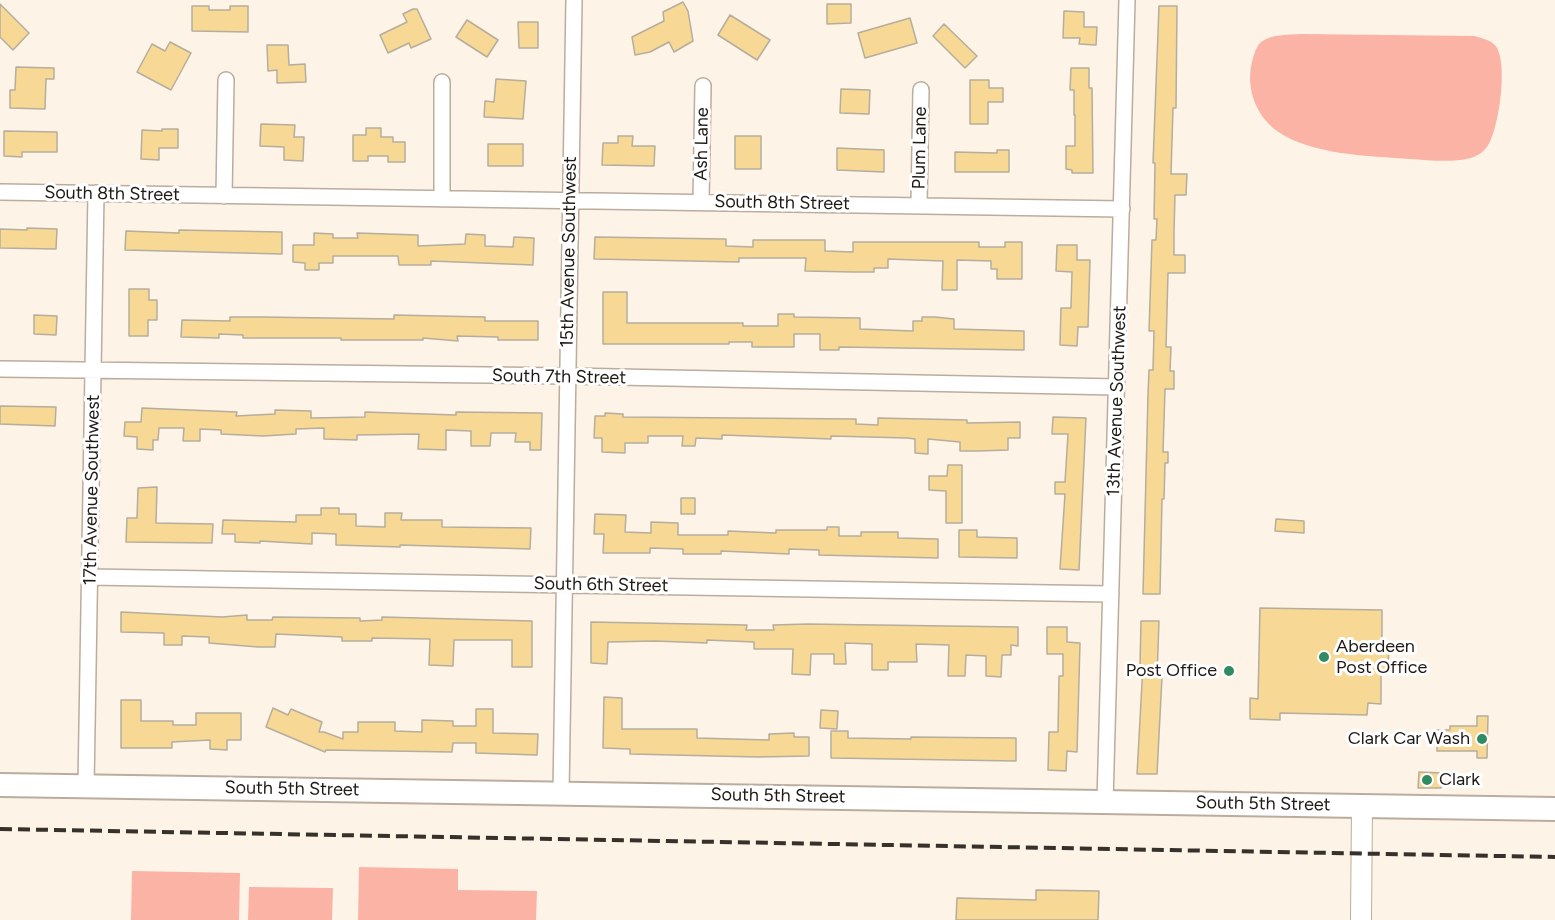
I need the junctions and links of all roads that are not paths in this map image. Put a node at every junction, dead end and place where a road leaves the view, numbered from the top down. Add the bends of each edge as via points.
1 (574, 0) edge
2 (1128, 0) edge
3 (226, 80) dead end
4 (442, 82) dead end
5 (703, 86) dead end
6 (921, 90) dead end
7 (0, 192) edge
8 (96, 193) junction
9 (224, 196) junction
10 (442, 199) junction
11 (570, 201) junction
12 (701, 201) junction
13 (919, 205) junction
14 (1122, 208) junction
15 (0, 369) edge
16 (94, 371) junction
17 (567, 376) junction
18 (1118, 387) junction
19 (90, 577) junction
20 (565, 584) junction
21 (1111, 594) junction
22 (0, 784) edge
23 (86, 786) junction
24 (561, 793) junction
25 (1105, 802) junction
26 (1362, 806) junction
27 (1555, 809) edge
28 (1360, 920) edge

1 - 11 street, 15th Avenue Southwest
2 - 14 street, 13th Avenue Southwest
3 - 9 street
4 - 10 street
5 - 12 street, Ash Lane
6 - 13 street, Plum Lane
7 - 8 street, South 8th Street
8 - 9 street, South 8th Street
8 - 16 street, 17th Avenue Southwest
9 - 10 street, South 8th Street
10 - 11 street, South 8th Street
11 - 12 street, South 8th Street
11 - 17 street, 15th Avenue Southwest
12 - 13 street, South 8th Street
13 - 14 street, South 8th Street
14 - 18 street, 13th Avenue Southwest
15 - 16 street, South 7th Street
16 - 17 street, South 7th Street
16 - 19 street, 17th Avenue Southwest
17 - 18 street, South 7th Street
17 - 20 street, 15th Avenue Southwest
18 - 21 street, 13th Avenue Southwest
19 - 20 street, South 6th Street
19 - 23 street, 17th Avenue Southwest
20 - 21 street, South 6th Street
20 - 24 street, 15th Avenue Southwest
21 - 25 street, 13th Avenue Southwest
22 - 23 main road, South 5th Street
23 - 24 main road, South 5th Street
24 - 25 main road, South 5th Street
25 - 26 main road, South 5th Street
26 - 27 main road, South 5th Street
26 - 28 street

